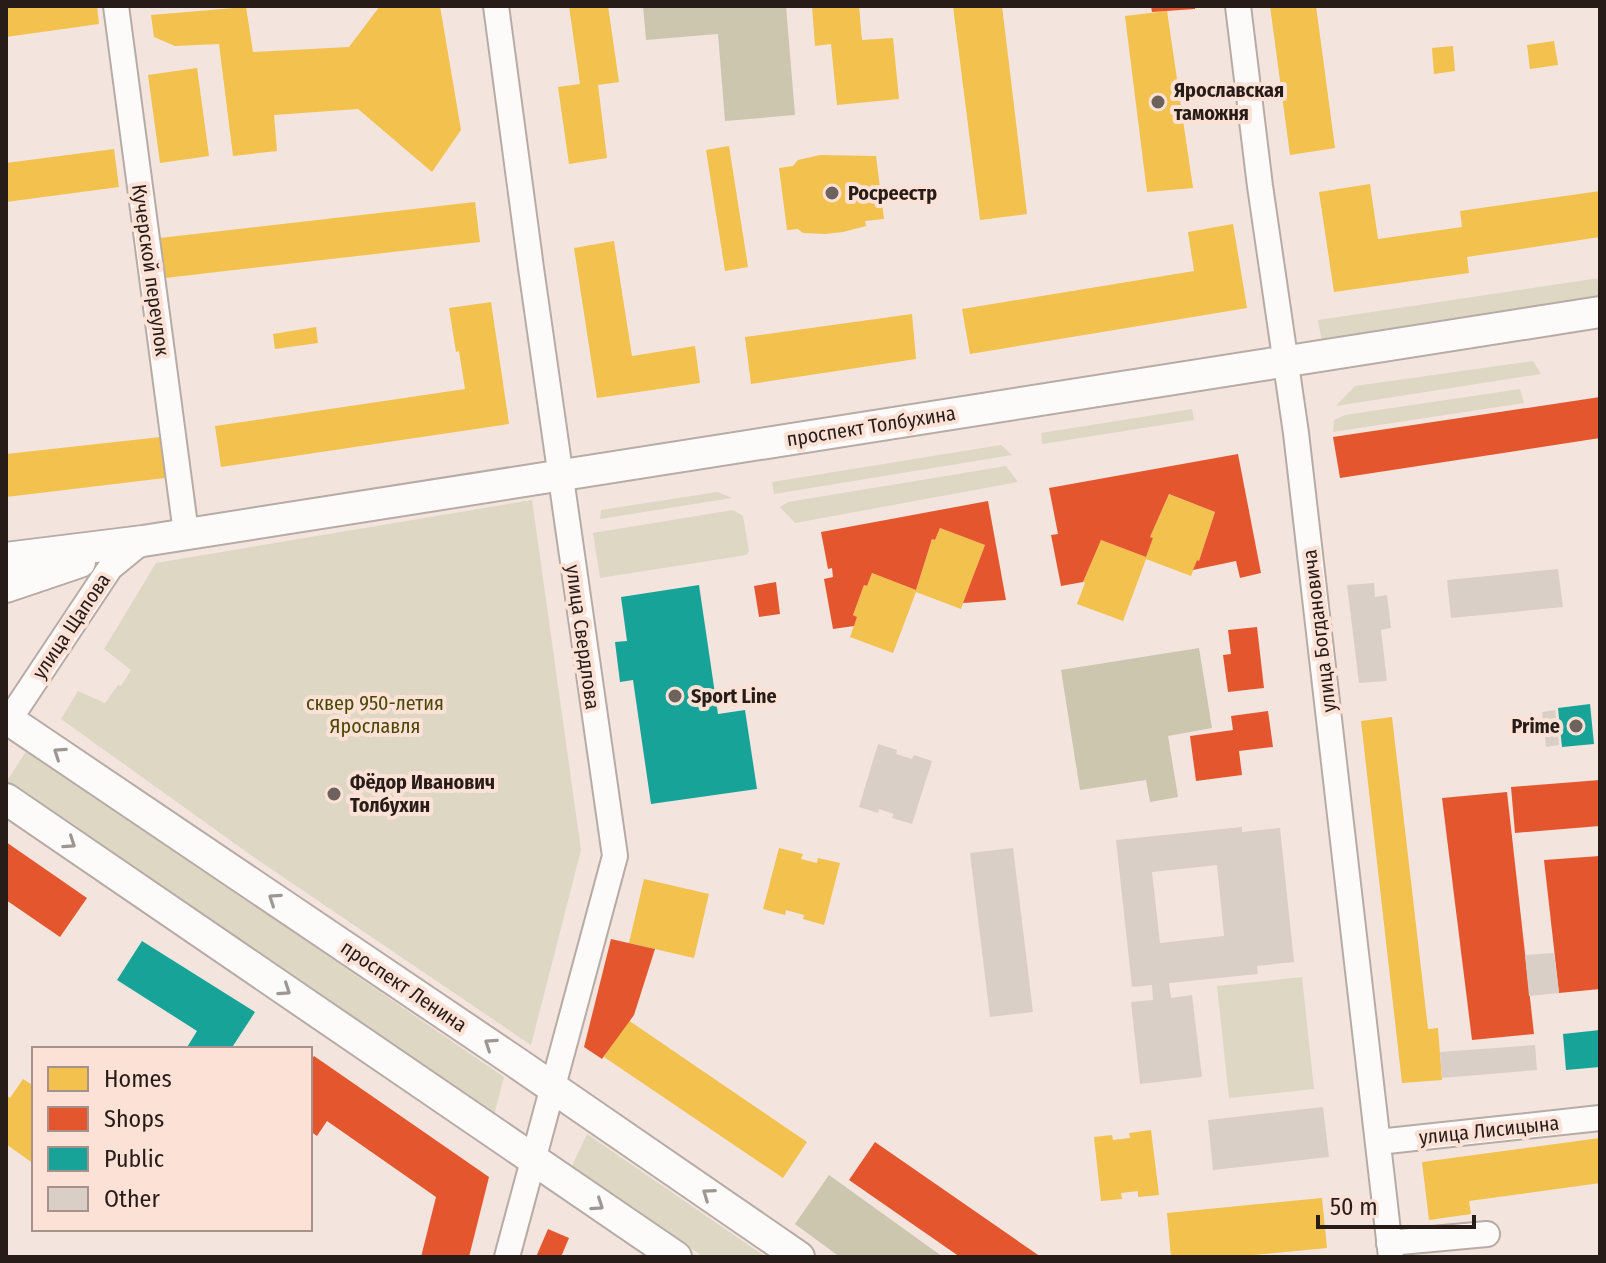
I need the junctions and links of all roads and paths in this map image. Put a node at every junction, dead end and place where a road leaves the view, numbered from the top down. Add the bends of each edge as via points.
1 (116, 6) edge
2 (496, 6) edge
3 (1238, 6) edge
4 (1600, 312) edge
5 (1284, 362) junction
6 (560, 475) junction
7 (186, 533) junction
8 (143, 541) junction
9 (6, 558) edge
10 (6, 587) edge
11 (7, 717) edge
12 (6, 799) edge
13 (554, 1089) junction
14 (1600, 1118) edge
15 (1378, 1142) junction
16 (534, 1161) junction
17 (1487, 1234) dead end
18 (1390, 1250) edge
19 (507, 1257) edge
20 (676, 1257) edge
21 (799, 1257) edge

1 - 7 street, Кучерской переулок
2 - 6 street, улица Свердлова
3 - 5 street, улица Богдановича
4 - 5 main road, проспект Толбухина
5 - 6 main road, проспект Толбухина
5 - 15 street, улица Богдановича
6 - 7 main road, проспект Толбухина
6 - 13 street, улица Свердлова via 615,856
7 - 8 main road, проспект Толбухина
8 - 9 main road, проспект Толбухина
8 - 10 main road, проспект Толбухина
8 - 11 street, улица Щапова via 110,568
13 -> 11 main road, проспект Ленина
12 -> 16 main road
13 - 16 street, улица Свердлова
21 -> 13 main road, проспект Ленина
14 - 15 street, улица Лисицына
15 - 18 street, улица Богдановича
16 - 19 street, улица Свердлова
16 -> 20 main road
17 - 18 street

